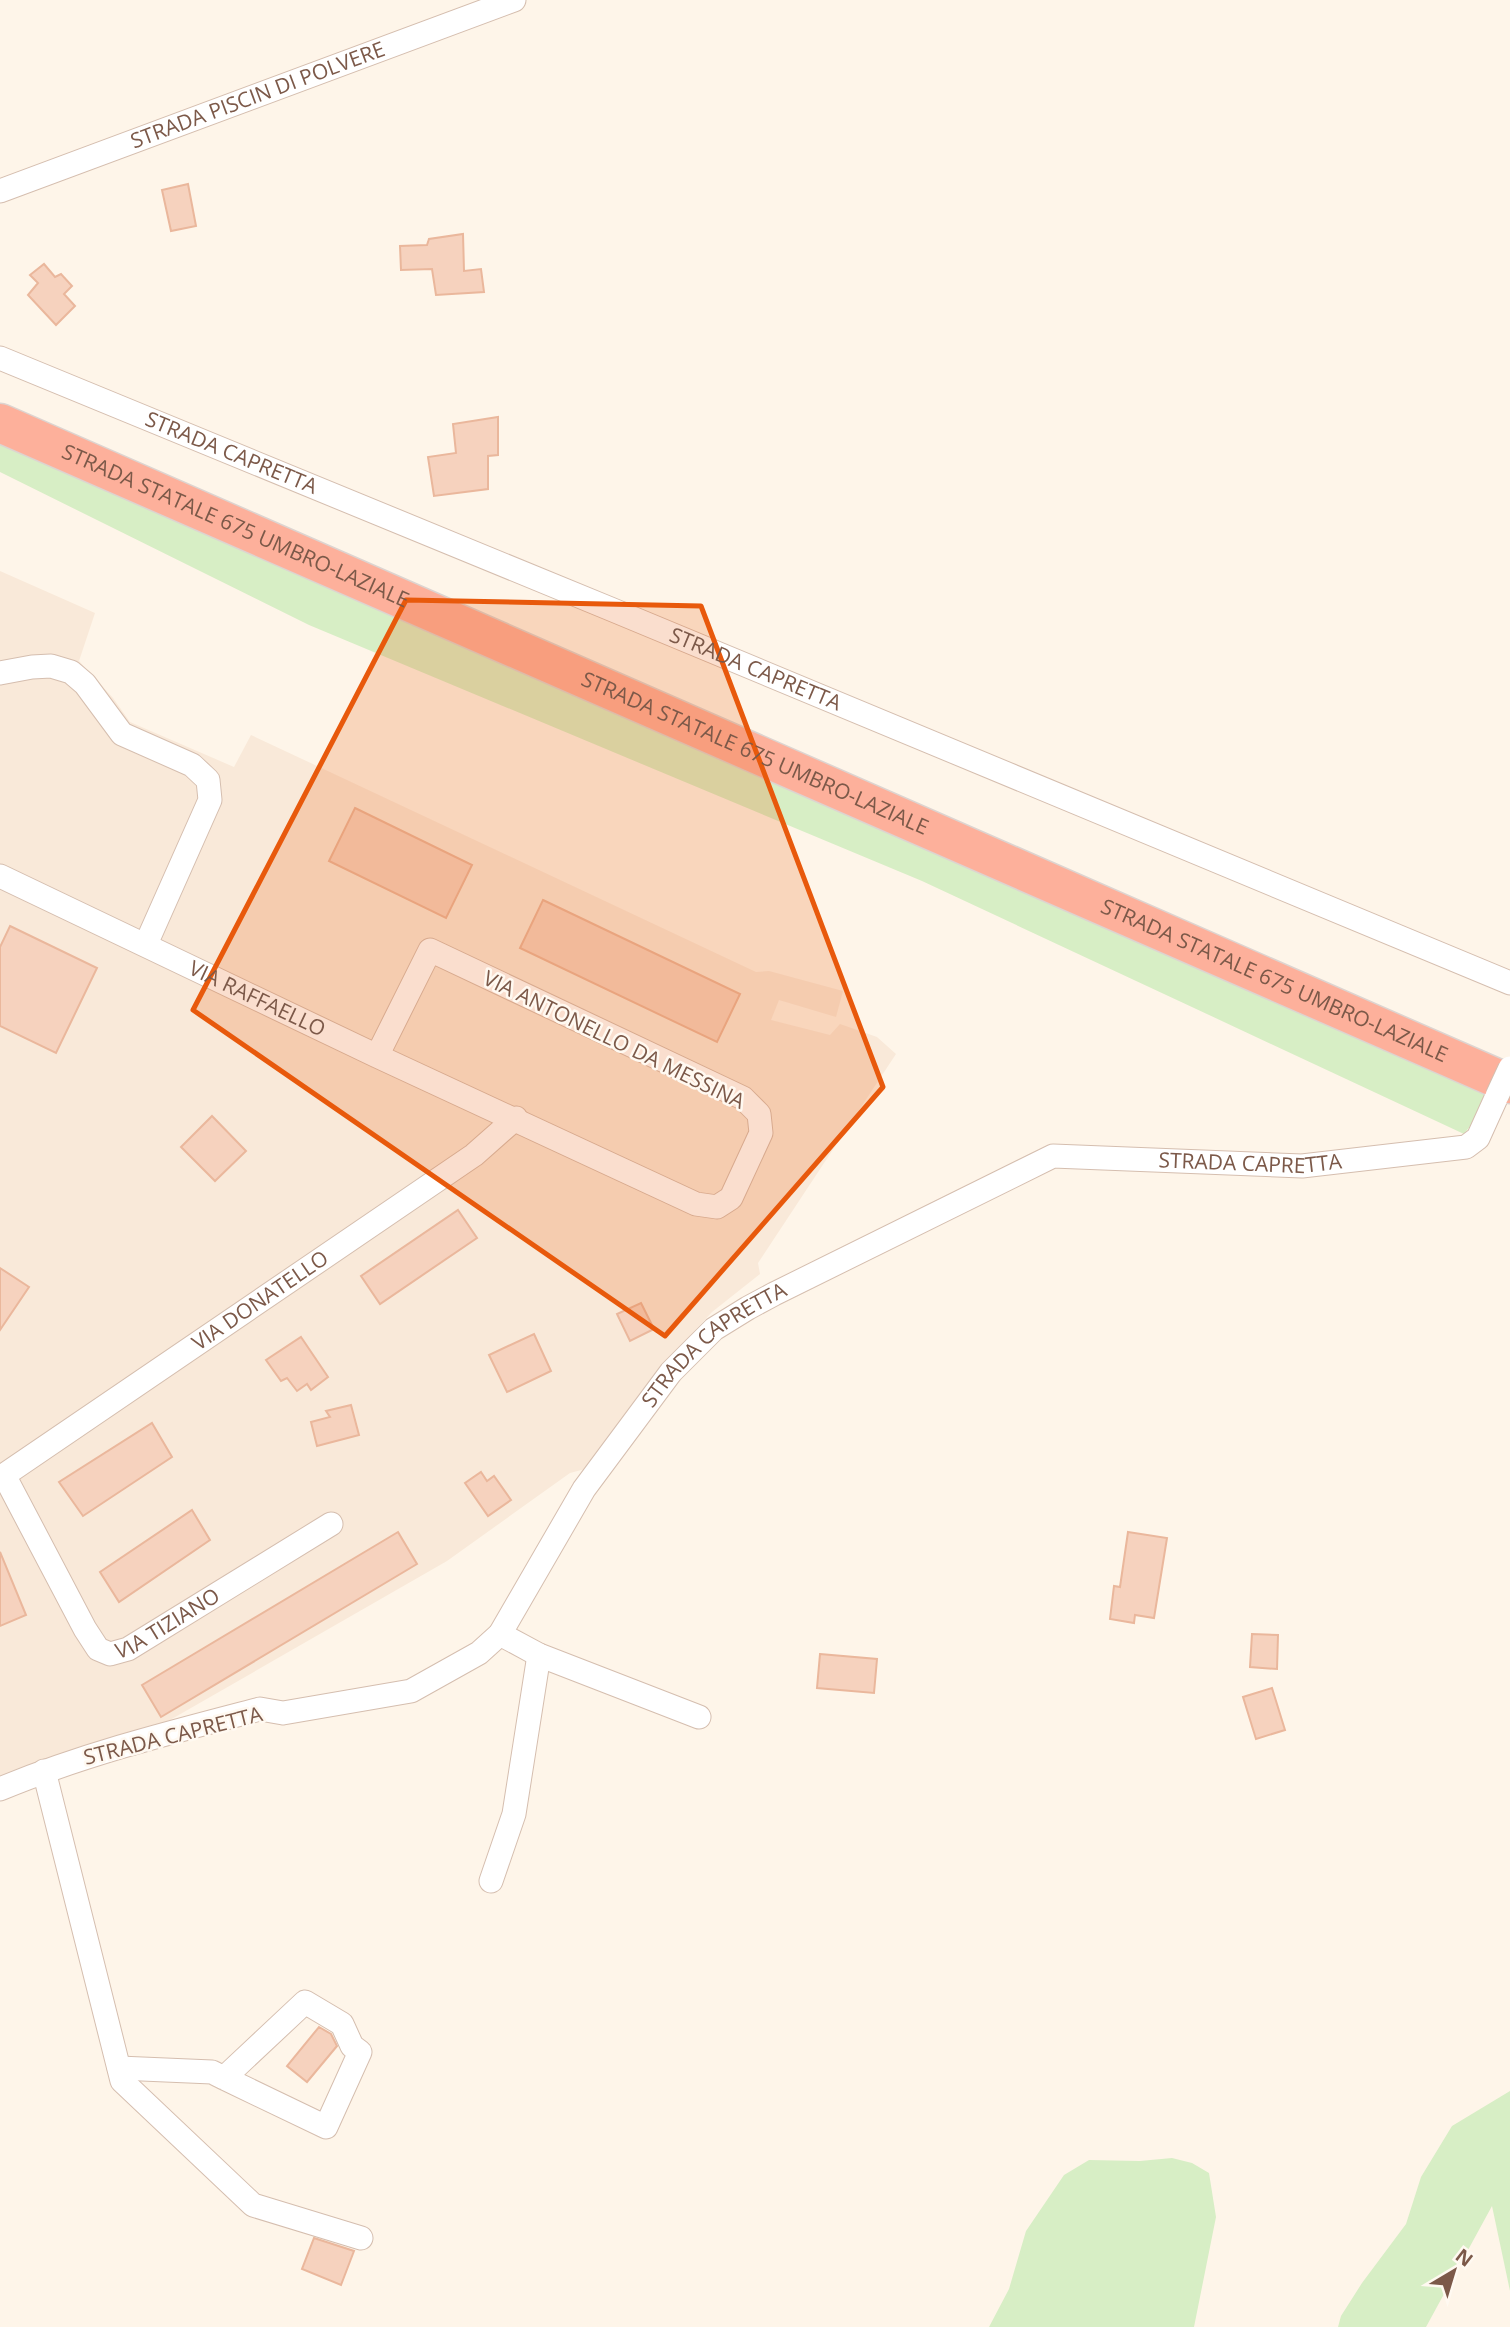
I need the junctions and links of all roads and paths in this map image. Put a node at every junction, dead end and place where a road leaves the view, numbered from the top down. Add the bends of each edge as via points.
1 (514, 0) edge
2 (0, 191) edge
3 (0, 358) edge
4 (0, 399) edge
5 (0, 423) edge
6 (0, 673) edge
7 (0, 876) edge
8 (146, 944) junction
9 (1510, 983) edge
10 (377, 1056) junction
11 (1510, 1058) edge
12 (1510, 1068) edge
13 (1504, 1090) edge
14 (516, 1118) junction
15 (2, 1476) edge
16 (331, 1524) dead end
17 (500, 1634) junction
18 (539, 1655) junction
19 (699, 1717) dead end
20 (44, 1771) junction
21 (0, 1789) edge
22 (491, 1881) dead end
23 (119, 2068) junction
24 (224, 2077) junction
25 (361, 2238) dead end

1 - 2 street, STRADA PISCIN DI POLVERE
3 - 9 street, STRADA CAPRETTA
4 - 11 highway, STRADA STATALE 675 UMBRO-LAZIALE
5 - 13 highway, STRADA STATALE 675 UMBRO-LAZIALE
6 - 8 street via 51,666 71,671 122,734 192,765 208,780 210,800
7 - 8 street, VIA RAFFAELLO
8 - 10 street, VIA RAFFAELLO
10 - 14 street, VIA RAFFAELLO
10 - 14 street, VIA ANTONELLO DA MESSINA via 430,950 743,1098 759,1114 761,1133 731,1198 717,1208 696,1204
12 - 13 street, STRADA CAPRETTA, bridge
13 - 17 street, STRADA CAPRETTA via 1478,1138 1466,1147 1302,1166 1053,1156 748,1308 714,1329 671,1372 584,1489
14 - 15 street, VIA DONATELLO via 474,1155
15 - 16 street, VIA TIZIANO via 85,1629 98,1649 110,1654 128,1649
17 - 18 street
17 - 20 street, STRADA CAPRETTA via 478,1653 411,1692 283,1713 260,1709
18 - 19 street
18 - 22 street via 514,1814
20 - 21 street, STRADA CAPRETTA
20 - 23 street
23 - 24 street via 212,2072
23 - 25 street via 122,2081 253,2205
24 - 24 street via 326,2127 360,2052 342,2024 305,2002

